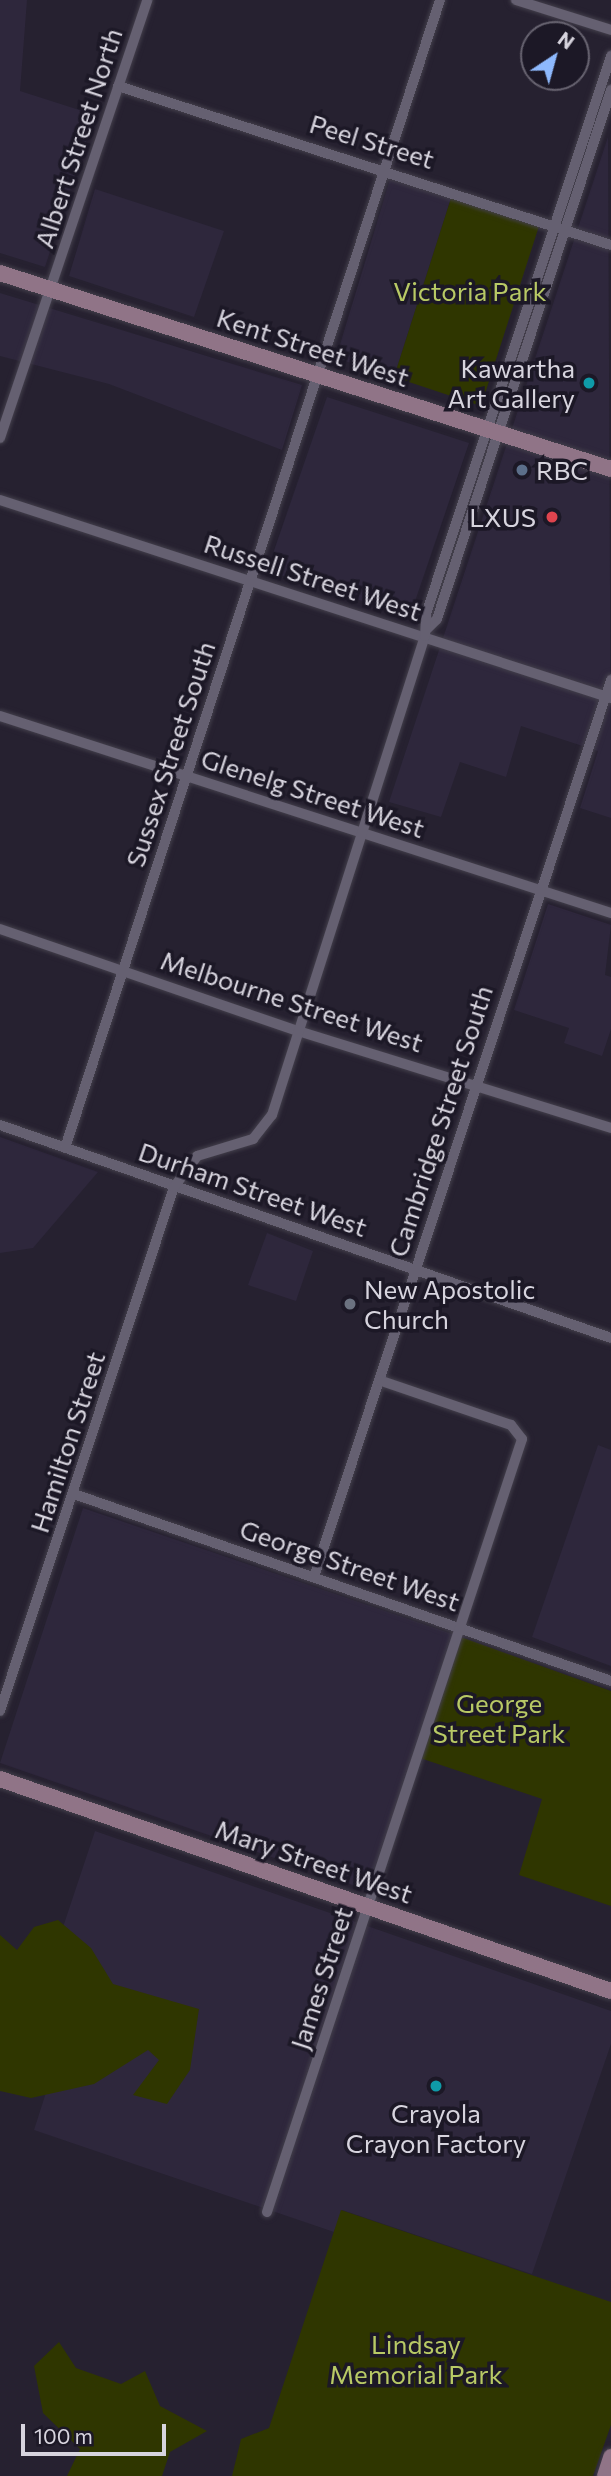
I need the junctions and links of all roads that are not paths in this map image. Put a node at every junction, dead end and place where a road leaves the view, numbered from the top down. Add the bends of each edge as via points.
1 (147, 0) edge
2 (440, 0) edge
3 (516, 0) edge
4 (611, 30) edge
5 (611, 56) edge
6 (118, 86) junction
7 (611, 90) edge
8 (588, 141) junction
9 (385, 168) junction
10 (559, 227) junction
11 (611, 244) edge
12 (0, 273) edge
13 (52, 290) junction
14 (319, 374) junction
15 (491, 431) junction
16 (0, 438) edge
17 (611, 469) edge
18 (0, 500) edge
19 (250, 581) junction
20 (426, 632) junction
21 (611, 680) edge
22 (608, 697) edge
23 (0, 716) edge
24 (186, 776) junction
25 (362, 834) junction
26 (539, 892) junction
27 (611, 913) edge
28 (0, 929) edge
29 (123, 970) junction
30 (298, 1031) junction
31 (475, 1085) junction
32 (0, 1125) edge
33 (611, 1128) edge
34 (65, 1148) junction
35 (174, 1187) junction
36 (415, 1268) junction
37 (611, 1338) edge
38 (379, 1380) junction
39 (74, 1494) junction
40 (314, 1577) junction
41 (461, 1627) junction
42 (611, 1681) edge
43 (0, 1711) edge
44 (0, 1779) edge
45 (369, 1905) junction
46 (611, 1992) edge
47 (267, 2213) dead end
48 (611, 2457) edge
49 (605, 2476) edge

1 - 6 street, Albert Street North
2 - 9 street, Sussex Street South
3 - 4 street
5 - 8 street
6 - 9 street, Peel Street
6 - 13 street, Albert Street North
7 - 8 street
8 - 10 street, Hamilton Street
9 - 10 street, Peel Street
9 - 14 street, Sussex Street South
10 - 11 street, Peel Street
10 - 15 street, Hamilton Street
12 - 13 main road, Kent Street West
13 - 14 main road, Kent Street West
13 - 16 street, Albert Street North
14 - 15 main road, Kent Street West
14 - 19 street, Sussex Street South
15 - 17 main road, Kent Street West
15 - 20 street, Hamilton Street via 426,614
18 - 19 street, Russell Street West
19 - 20 street, Russell Street West
19 - 24 street, Sussex Street South
20 - 22 street, Russell Street West
20 - 25 street, Hamilton Street
21 - 22 street, Cambridge Street South
22 - 26 street, Cambridge Street South
23 - 24 street, Glenelg Street West
24 - 25 street, Glenelg Street West
24 - 29 street, Sussex Street South
25 - 26 street, Glenelg Street West
25 - 30 street, Hamilton Street
26 - 27 street, Glenelg Street West
26 - 31 street, Cambridge Street South
28 - 29 street, Melbourne Street West
29 - 30 street, Melbourne Street West
29 - 34 street, Sussex Street South
30 - 31 street, Melbourne Street West
30 - 35 street, Hamilton Street via 272,1115 259,1133 197,1156
31 - 33 street, Melbourne Street West
31 - 36 street, Cambridge Street South
32 - 34 street, Durham Street West
34 - 35 street, Durham Street West
35 - 36 street, Durham Street West
35 - 39 street, Hamilton Street
36 - 37 street, Durham Street West
36 - 38 street, Cambridge Street South
38 - 40 street, Cambridge Street South
38 - 41 street, James Street via 511,1426 522,1439
39 - 40 street, George Street West
39 - 43 street, Hamilton Street
40 - 41 street, George Street West
41 - 42 street, George Street West
41 - 45 street, James Street
44 - 45 main road, Mary Street West
45 - 46 main road, Mary Street West
45 - 47 street, James Street
48 - 49 main road

